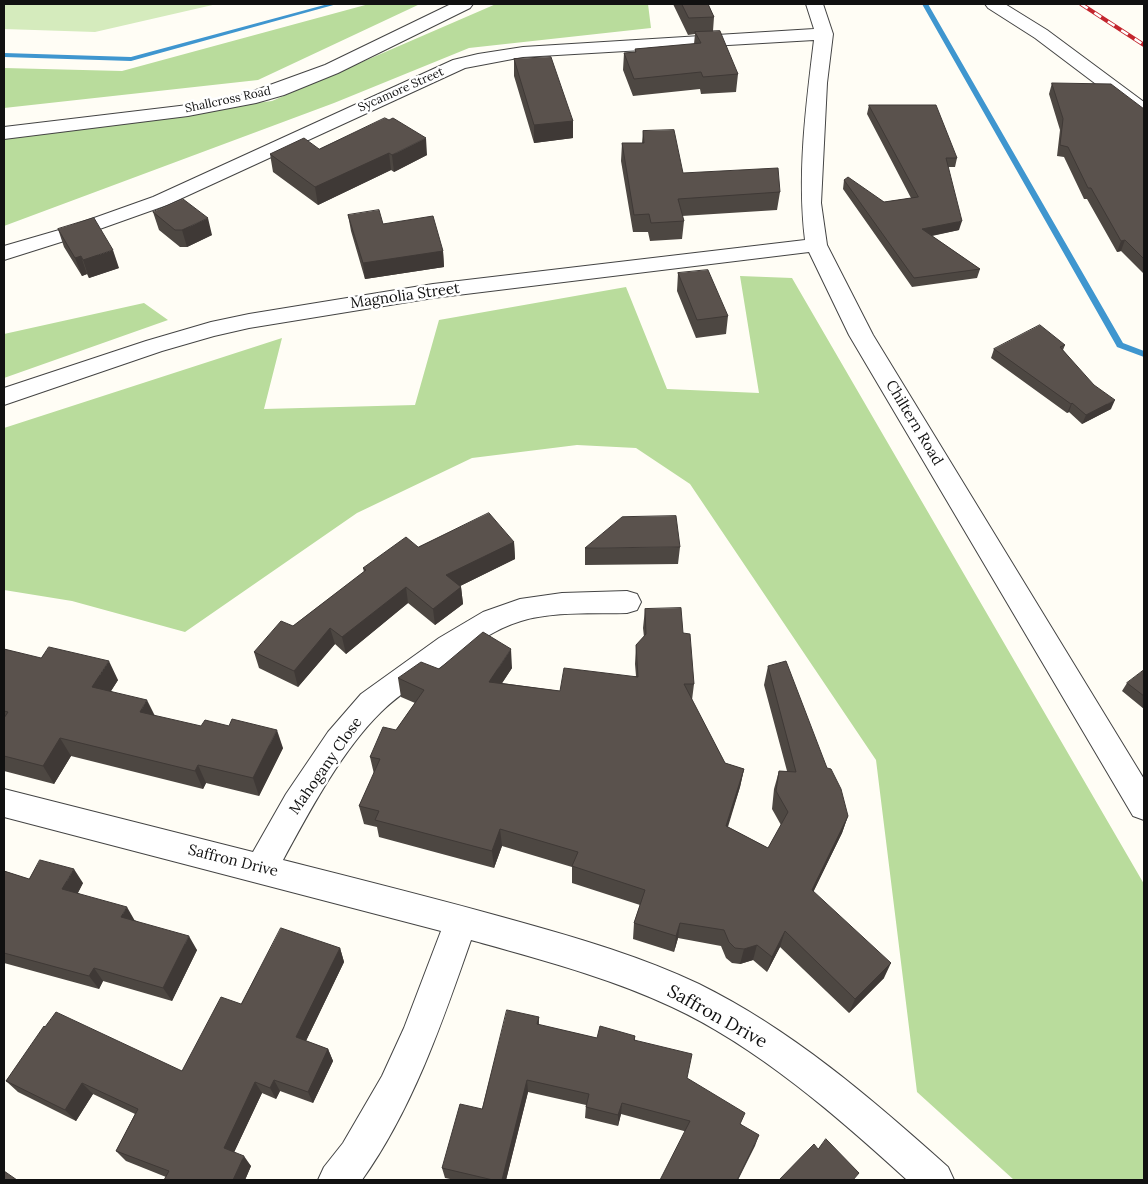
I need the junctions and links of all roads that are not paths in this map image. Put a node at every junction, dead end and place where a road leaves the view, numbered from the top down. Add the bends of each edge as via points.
1 (464, 4) edge
2 (815, 4) edge
3 (994, 4) edge
4 (824, 34) junction
5 (1144, 111) edge
6 (4, 133) edge
7 (816, 245) junction
8 (4, 253) edge
9 (4, 397) edge
10 (627, 602) dead end
11 (4, 803) edge
12 (1144, 806) edge
13 (261, 868) junction
14 (462, 921) junction
15 (337, 1180) edge
16 (935, 1180) edge

1 - 6 street, Shallcross Road via 345,64 248,99
2 - 4 street, Chiltern Road
3 - 5 street via 1042,34
4 - 7 street, Chiltern Road via 811,203
4 - 8 street, Sycamore Street via 524,52 459,64 160,201
7 - 9 street, Magnolia Street via 433,291 258,319 154,346
7 - 12 street, Chiltern Road via 861,335
10 - 13 street, Mahogany Close via 562,604 520,610 493,620 449,646 393,686 371,703 339,741 297,804
11 - 13 street, Saffron Drive
13 - 14 street, Saffron Drive
14 - 15 street via 408,1060 382,1116 346,1172
14 - 16 street, Saffron Drive via 604,962 686,996 740,1026 794,1062 863,1116

